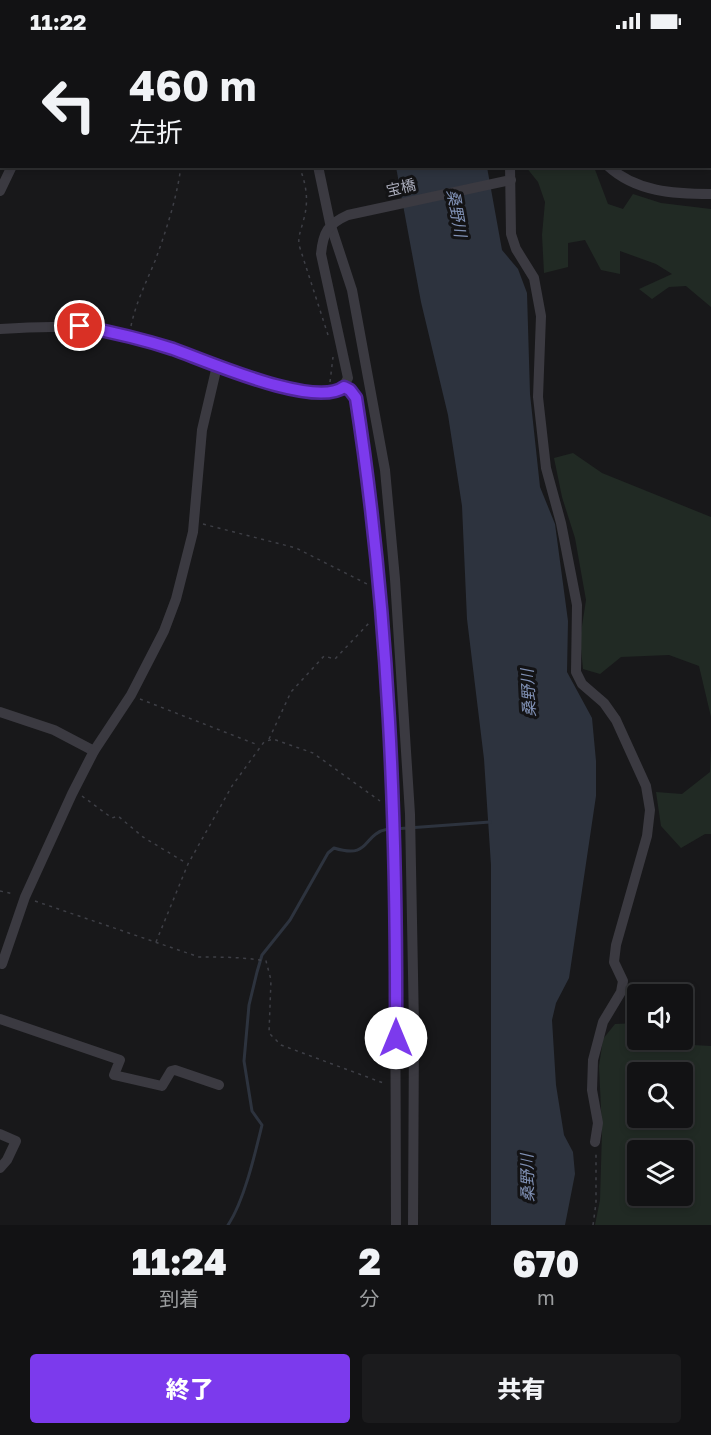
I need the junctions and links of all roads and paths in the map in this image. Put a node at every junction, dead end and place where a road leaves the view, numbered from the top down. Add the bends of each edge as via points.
1 (11, 168) edge
2 (181, 168) edge
3 (300, 168) edge
4 (318, 168) edge
5 (510, 168) edge
6 (610, 168) edge
7 (511, 180) junction
8 (0, 190) edge
9 (711, 194) edge
10 (330, 223) junction
11 (0, 329) edge
12 (128, 335) junction
13 (328, 336) dead end
14 (333, 357) dead end
15 (218, 366) junction
16 (344, 387) junction
17 (330, 393) junction
18 (193, 521) junction
19 (378, 590) junction
20 (380, 612) junction
21 (131, 695) junction
22 (0, 712) edge
23 (268, 740) junction
24 (259, 746) junction
25 (94, 751) junction
26 (72, 794) junction
27 (393, 804) junction
28 (188, 864) junction
29 (0, 891) edge
30 (25, 897) junction
31 (156, 942) junction
32 (2, 964) dead end
33 (0, 1019) edge
34 (219, 1085) dead end
35 (396, 1085) junction
36 (0, 1134) edge
37 (596, 1142) joint
38 (0, 1168) edge
39 (396, 1225) edge
40 (413, 1225) edge
41 (593, 1225) edge

1 - 8 street
2 - 12 path via 178,188
3 - 13 path via 308,203 299,245
4 - 10 street
5 - 7 street
6 - 9 street via 622,180 648,189
7 - 10 street, 宝橋 via 348,215
7 - 37 street via 511,234 534,278 541,316 538,397 546,468 577,604 576,672 582,684 616,720 646,786 650,810 647,836 616,945 614,962 622,981 621,992 603,1022 593,1060
10 - 16 street via 322,238 321,254 348,378
10 - 40 street via 352,290 385,470 395,579 410,814
11 - 12 street via 80,326
12 - 15 street
14 - 17 path
15 - 17 street via 275,385
15 - 18 street via 202,430
16 - 17 street
16 - 19 street via 356,398
18 - 19 path via 296,548
18 - 21 street via 176,599
19 - 20 street
20 - 23 path via 335,659 324,656 291,692
20 - 27 street
21 - 24 path
21 - 25 street
22 - 25 street via 54,730
23 - 24 path
23 - 27 path via 293,744 313,753 384,803
24 - 28 path
25 - 26 street
26 - 28 path via 83,796 112,818 118,816 143,837
26 - 30 street
27 - 35 street
28 - 31 path
29 - 30 path
30 - 31 path
30 - 32 street
31 - 35 path via 199,957 266,961 270,980 269,1033 281,1045 367,1079
33 - 34 street via 120,1060 114,1075 122,1078 162,1086 171,1071 176,1070
35 - 39 street
36 - 38 street via 16,1140
37 - 41 path

